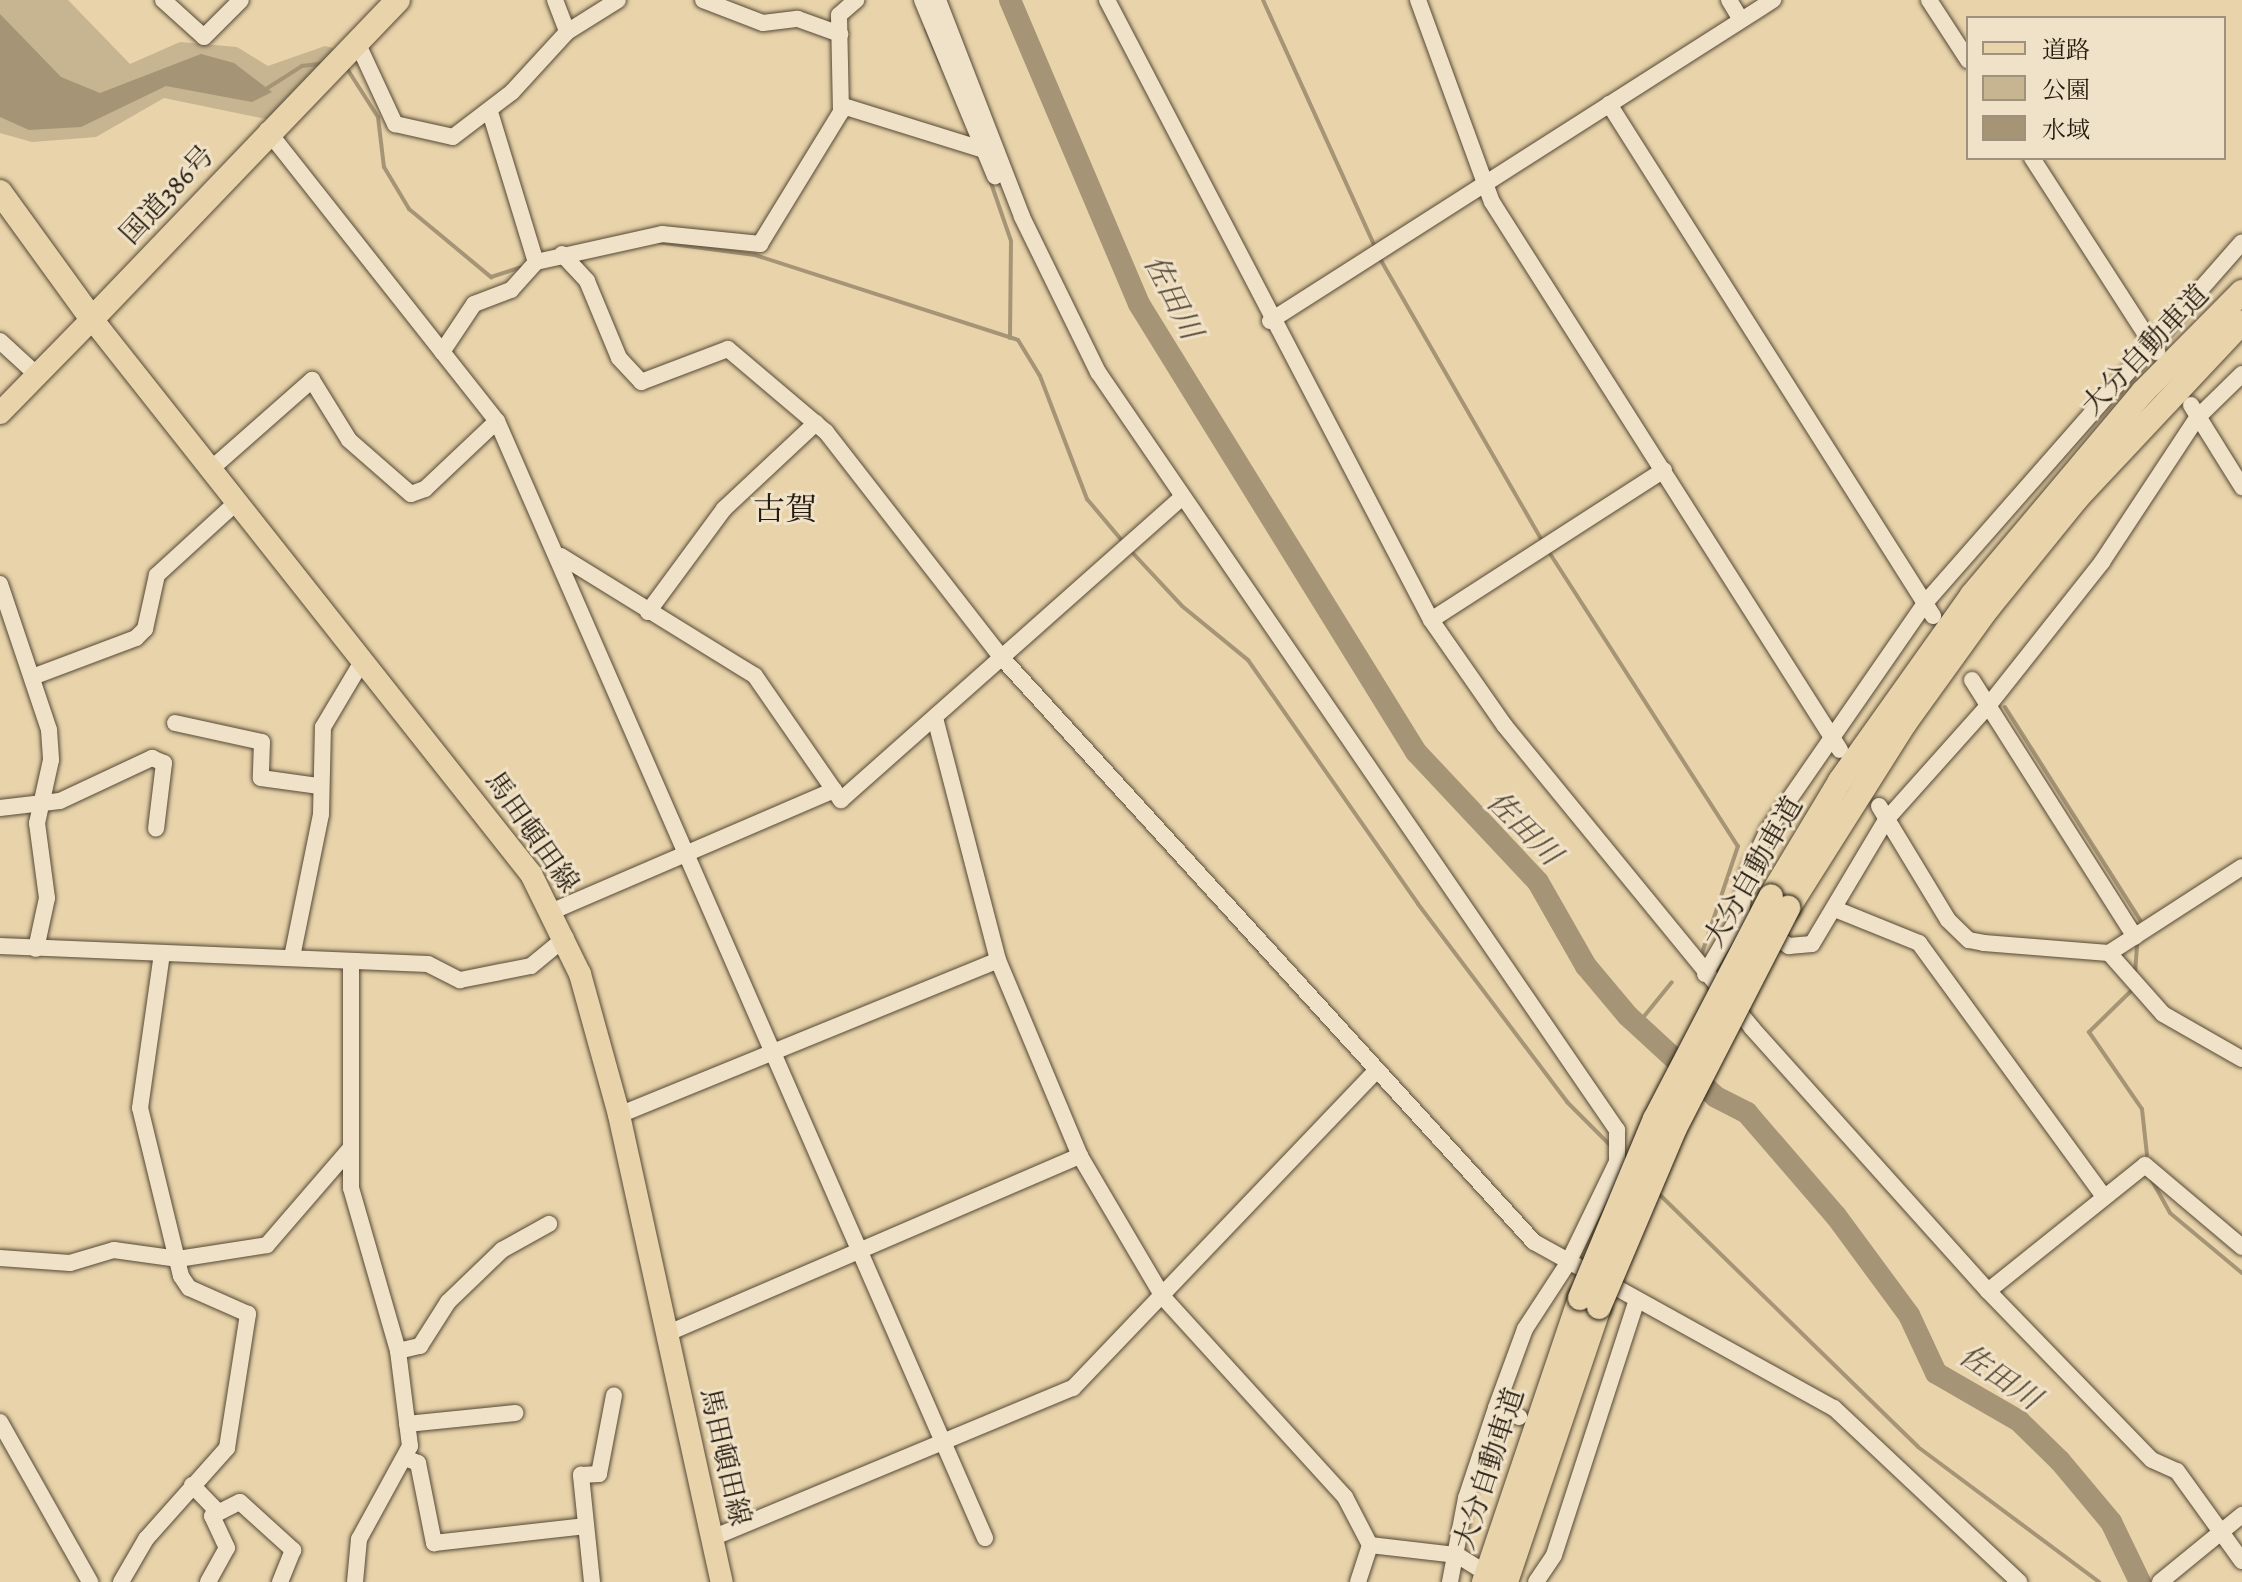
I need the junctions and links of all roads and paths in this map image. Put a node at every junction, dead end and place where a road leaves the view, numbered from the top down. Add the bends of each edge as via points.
1 (163, 0) edge
2 (241, 0) edge
3 (398, 0) edge
4 (555, 0) edge
5 (618, 0) edge
6 (703, 0) edge
7 (856, 0) edge
8 (922, 0) edge
9 (938, 0) edge
10 (1107, 0) edge
11 (1418, 0) edge
12 (1729, 0) edge
13 (1773, 0) edge
14 (1929, 0) edge
15 (1741, 20) junction
16 (567, 32) junction
17 (840, 34) junction
18 (354, 43) junction
19 (1966, 57) edge
20 (1609, 104) junction
21 (843, 106) junction
22 (490, 112) junction
23 (267, 130) junction
24 (979, 149) junction
25 (2033, 160) edge
26 (1484, 187) junction
27 (0, 192) edge
28 (1028, 228) junction
29 (2242, 242) edge
30 (562, 254) junction
31 (536, 262) junction
32 (2242, 292) edge
33 (92, 319) junction
34 (1270, 321) junction
35 (2242, 322) edge
36 (0, 341) edge
37 (2153, 346) junction
38 (442, 352) junction
39 (36, 374) junction
40 (2242, 374) edge
41 (2194, 412) junction
42 (0, 413) edge
43 (497, 421) junction
44 (816, 423) junction
45 (211, 469) junction
46 (1664, 470) junction
47 (2242, 487) edge
48 (1180, 499) junction
49 (238, 501) junction
50 (560, 555) junction
51 (0, 584) edge
52 (1929, 610) junction
53 (648, 612) junction
54 (1431, 620) junction
55 (1002, 658) junction
56 (363, 660) junction
57 (35, 676) junction
58 (1972, 680) dead end
59 (1988, 706) junction
60 (935, 718) junction
61 (175, 723) dead end
62 (1834, 731) junction
63 (1840, 750) dead end
64 (319, 786) junction
65 (834, 790) junction
66 (44, 804) junction
67 (0, 808) edge
68 (1883, 813) junction
69 (156, 829) dead end
70 (691, 851) junction
71 (2242, 867) edge
72 (1780, 902) junction
73 (1835, 909) junction
74 (553, 911) junction
75 (1741, 913) junction
76 (566, 937) junction
77 (2135, 937) junction
78 (0, 946) edge
79 (36, 949) junction
80 (2109, 953) junction
81 (162, 954) junction
82 (292, 957) junction
83 (998, 960) junction
84 (351, 961) junction
85 (1705, 974) junction
86 (777, 1052) junction
87 (2241, 1058) edge
88 (1377, 1070) junction
89 (619, 1115) junction
90 (349, 1150) junction
91 (1080, 1156) junction
92 (2103, 1195) junction
93 (549, 1224) dead end
94 (2242, 1247) edge
95 (862, 1250) junction
96 (0, 1258) edge
97 (178, 1259) junction
98 (1568, 1263) junction
99 (1988, 1291) junction
100 (1163, 1297) junction
101 (1589, 1302) junction
102 (1636, 1302) junction
103 (666, 1334) junction
104 (398, 1351) junction
105 (614, 1395) dead end
106 (1496, 1408) junction
107 (515, 1413) dead end
108 (1519, 1417) dead end
109 (0, 1422) edge
110 (407, 1424) junction
111 (944, 1442) junction
112 (408, 1459) junction
113 (192, 1485) junction
114 (217, 1511) junction
115 (2242, 1515) edge
116 (586, 1526) junction
117 (2213, 1537) junction
118 (712, 1538) junction
119 (985, 1538) dead end
120 (1370, 1545) junction
121 (1457, 1555) junction
122 (2242, 1561) edge
123 (1481, 1575) edge
124 (90, 1582) edge
125 (121, 1582) edge
126 (208, 1582) edge
127 (280, 1582) edge
128 (355, 1582) edge
129 (592, 1582) edge
130 (722, 1582) edge
131 (1358, 1582) edge
132 (1450, 1582) edge
133 (1506, 1582) edge
134 (1536, 1582) edge
135 (2019, 1582) edge
136 (2160, 1582) edge

1 - 2 street via 204,37
3 - 18 highway, 国道386号
4 - 16 street
5 - 16 street
6 - 17 street via 763,23 798,19
7 - 17 street via 841,9
8 - 24 street
9 - 28 street
10 - 34 street
11 - 26 street
12 - 15 street
13 - 15 street
14 - 19 street
15 - 20 street
16 - 22 street
17 - 21 street
18 - 22 street via 401,129 453,137
18 - 23 highway, 国道386号
20 - 26 street
20 - 52 street
21 - 24 street
21 - 30 street via 760,244 662,234
22 - 31 street
23 - 33 highway, 国道386号
23 - 38 street
24 - 28 street
25 - 37 street
26 - 34 street
26 - 46 street
27 - 33 highway
28 - 48 street via 1098,372
29 - 37 street
30 - 31 street
30 - 44 street via 587,281 619,358 641,382 728,349
31 - 38 street via 511,290 474,304
32 - 72 highway, 大分自動車道 via 2133,403 1972,595 1848,770
33 - 39 main road
33 - 45 main road, 馬田頓田線
34 - 54 street
35 - 72 highway, 大分自動車道 via 2087,487 1988,608
36 - 39 street
37 - 52 street
38 - 43 street
39 - 42 main road
40 - 41 street
41 - 47 street
41 - 59 street via 2102,562
43 - 45 street via 425,489 411,494 349,440 312,380
43 - 50 street
44 - 53 street via 724,509
44 - 55 street
45 - 49 main road, 馬田頓田線
46 - 54 street
46 - 62 street
48 - 55 street
48 - 98 street via 1609,1109 1617,1162
49 - 56 main road, 馬田頓田線
49 - 57 street via 157,575 145,629 136,638
50 - 53 street
50 - 70 street
51 - 57 street
52 - 62 street
53 - 65 street via 755,676
54 - 85 street via 1505,726
55 - 60 street
55 - 88 street
56 - 64 street via 339,689 323,727
56 - 74 main road, 馬田頓田線 via 508,842
57 - 66 street via 51,760
58 - 59 street
59 - 68 street
59 - 77 street
60 - 65 street via 849,796 841,800
60 - 83 street
61 - 64 street via 262,742 261,778
62 - 63 street
62 - 75 street via 1755,853
64 - 82 street via 321,814
65 - 70 street
66 - 67 street
66 - 69 street via 152,758 164,763
66 - 79 street via 37,823 47,898
68 - 73 street
68 - 80 street via 1969,940
70 - 74 street
70 - 86 street
71 - 77 street
72 - 101 highway, 大分自動車道, bridge
73 - 75 street via 1803,948
73 - 92 street via 1919,943
74 - 76 main road, 馬田頓田線
75 - 85 street
76 - 84 street via 548,945 531,966 460,980 428,964
76 - 89 main road, 馬田頓田線
77 - 80 street
78 - 79 street
79 - 81 street
80 - 87 street via 2163,1014
81 - 82 street
81 - 97 street via 140,1108
82 - 84 street
83 - 86 street
83 - 91 street
84 - 90 street
85 - 99 street
86 - 89 street
86 - 95 street
88 - 98 street via 1534,1242
88 - 100 street
89 - 103 main road, 馬田頓田線
90 - 97 street via 277,1240
90 - 104 street via 360,1225
91 - 95 street
91 - 100 street
92 - 94 street via 2145,1165
92 - 99 street
93 - 104 street via 502,1250 448,1302 420,1346
95 - 103 street
95 - 111 street
96 - 97 street via 70,1263 114,1250
97 - 113 street via 189,1288 248,1314 227,1448
98 - 102 street
98 - 106 street via 1525,1329
99 - 117 street via 2152,1460 2177,1471
100 - 111 street via 1073,1388
100 - 120 street via 1345,1497
101 - 123 highway, 大分自動車道
101 - 133 highway, 大分自動車道
102 - 134 street via 1582,1438 1554,1555
102 - 135 street via 1834,1408
103 - 118 main road, 馬田頓田線
104 - 110 street
105 - 116 street via 599,1474 581,1475
106 - 108 street
106 - 121 street
107 - 110 street
109 - 124 street
110 - 112 street
111 - 118 street
111 - 119 street
112 - 116 street via 418,1463 434,1543
112 - 128 street via 359,1539
113 - 114 street
113 - 125 street
114 - 126 street via 211,1523 227,1548
114 - 127 street via 244,1502 293,1550
115 - 117 street
116 - 129 street
117 - 122 street
117 - 136 street
118 - 130 main road, 馬田頓田線
120 - 121 street
120 - 131 street
121 - 123 street
121 - 132 street

